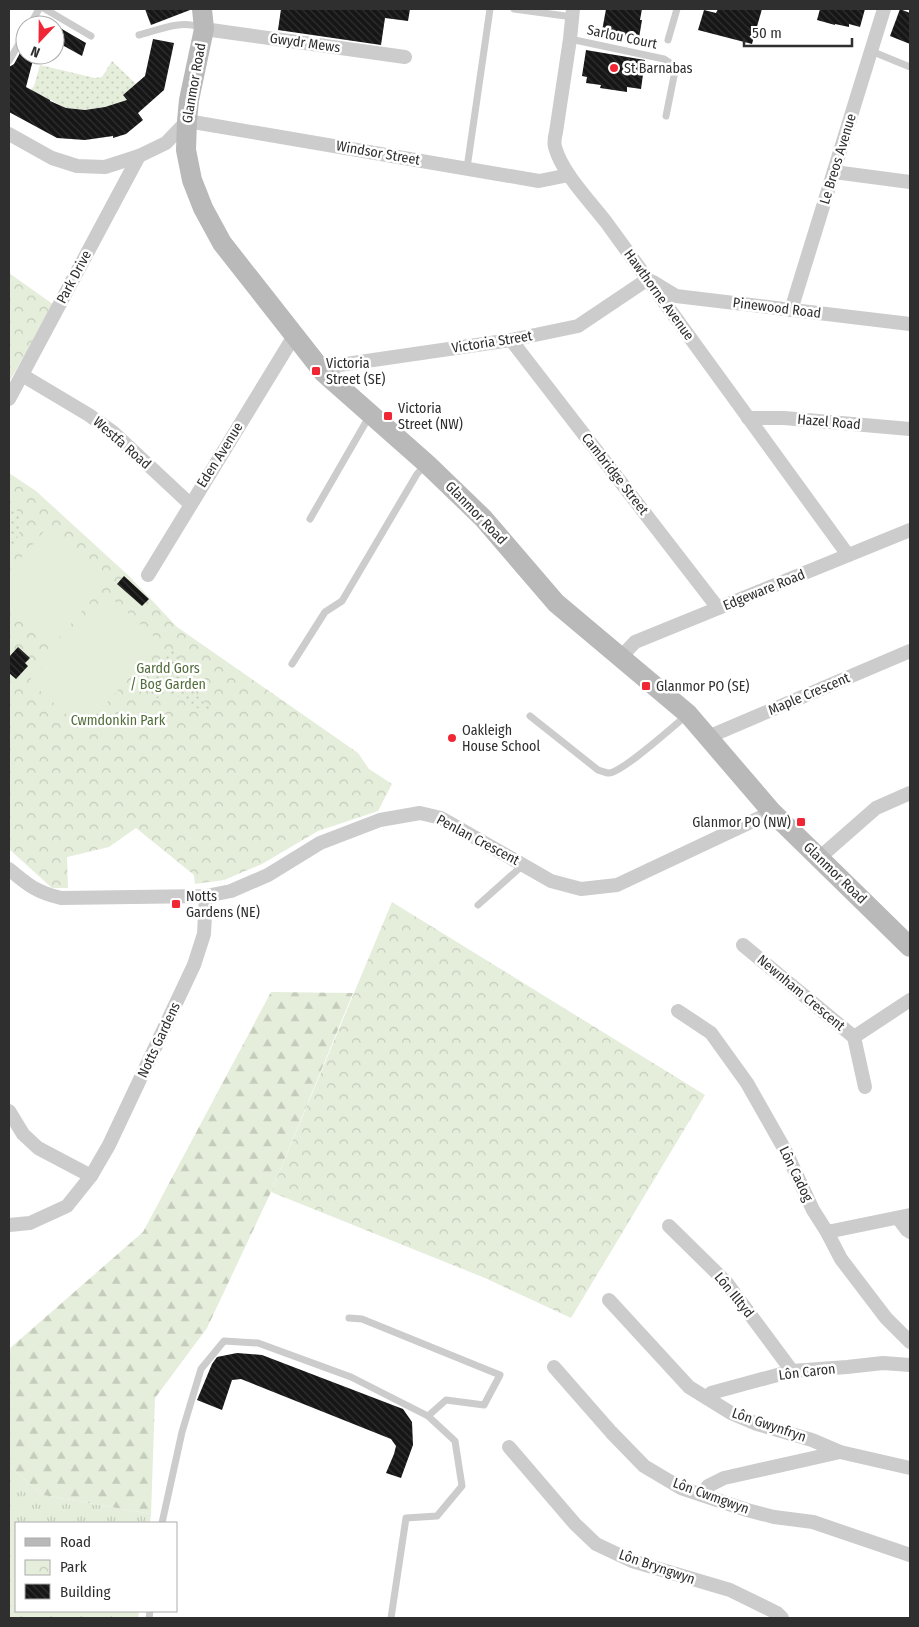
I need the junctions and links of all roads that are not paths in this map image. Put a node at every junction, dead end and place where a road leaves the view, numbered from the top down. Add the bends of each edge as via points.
1 (45, 9) edge
2 (202, 9) edge
3 (490, 9) edge
4 (514, 9) edge
5 (677, 9) edge
6 (884, 9) edge
7 (573, 13) edge
8 (204, 29) junction
9 (139, 34) dead end
10 (91, 36) dead end
11 (570, 39) junction
12 (668, 40) dead end
13 (871, 51) junction
14 (405, 57) dead end
15 (910, 67) edge
16 (666, 116) dead end
17 (186, 121) junction
18 (9, 134) edge
19 (140, 156) junction
20 (467, 168) junction
21 (834, 172) junction
22 (570, 175) junction
23 (910, 182) edge
24 (648, 279) junction
25 (791, 310) junction
26 (910, 324) edge
27 (294, 336) junction
28 (511, 340) junction
29 (324, 373) junction
30 (22, 375) junction
31 (9, 399) edge
32 (370, 415) junction
33 (748, 418) junction
34 (910, 429) edge
35 (427, 464) junction
36 (190, 504) junction
37 (310, 519) dead end
38 (910, 530) edge
39 (848, 555) junction
40 (148, 575) dead end
41 (718, 608) junction
42 (910, 651) edge
43 (621, 656) junction
44 (292, 664) dead end
45 (688, 714) junction
46 (530, 716) dead end
47 (708, 737) junction
48 (910, 793) edge
49 (772, 812) junction
50 (819, 858) junction
51 (523, 864) junction
52 (9, 869) edge
53 (206, 896) junction
54 (478, 905) dead end
55 (743, 945) dead end
56 (910, 947) edge
57 (910, 1000) edge
58 (678, 1011) dead end
59 (854, 1037) junction
60 (865, 1087) dead end
61 (9, 1111) edge
62 (91, 1176) junction
63 (904, 1216) edge
64 (9, 1225) edge
65 (669, 1226) dead end
66 (827, 1232) junction
67 (910, 1232) edge
68 (609, 1300) dead end
69 (348, 1318) dead end
70 (910, 1342) edge
71 (910, 1365) edge
72 (554, 1367) dead end
73 (792, 1371) junction
74 (707, 1398) junction
75 (428, 1416) junction
76 (509, 1447) dead end
77 (840, 1452) junction
78 (910, 1468) edge
79 (703, 1495) junction
80 (162, 1522) edge
81 (910, 1555) edge
82 (391, 1618) edge
83 (782, 1618) edge

1 - 10 lane
2 - 8 street, Glanmor Road
3 - 20 lane
4 - 7 lane
5 - 12 lane
6 - 13 street, Le Breos Avenue
7 - 11 street, Hawthorne Avenue
8 - 9 lane via 192,23
8 - 14 street, Gwydr Mews
8 - 17 street, Glanmor Road
11 - 16 lane, Sarlou Court via 664,58 673,65 675,70
11 - 22 street, Hawthorne Avenue via 555,146
13 - 15 lane
13 - 21 street, Le Breos Avenue
17 - 19 street via 166,143
17 - 20 street, Windsor Street
17 - 27 street, Glanmor Road via 186,150 192,180 203,208 222,243
18 - 19 street via 52,158 77,166 105,167
19 - 30 street, Park Drive
20 - 22 street, Windsor Street via 539,181
21 - 23 street
21 - 25 street, Le Breos Avenue
22 - 24 street, Hawthorne Avenue
24 - 25 street, Pinewood Road via 676,296
24 - 28 street, Victoria Street via 578,326
24 - 33 street, Hawthorne Avenue
25 - 26 street, Pinewood Road
27 - 29 street, Glanmor Road
27 - 36 street, Eden Avenue
28 - 29 street, Victoria Street via 339,365
28 - 41 street, Cambridge Street
29 - 32 street, Glanmor Road
30 - 31 street, Park Drive
30 - 36 street, Westfa Road via 114,433
32 - 35 street, Glanmor Road
32 - 37 lane
33 - 34 street, Hazel Road
33 - 39 street, Hawthorne Avenue
35 - 43 street, Glanmor Road via 483,518 556,603
35 - 44 lane via 417,474 342,602 325,612
36 - 40 street, Eden Avenue
38 - 39 street, Edgeware Road
39 - 41 street, Edgeware Road
41 - 43 street, Edgeware Road via 636,642
42 - 47 street, Maple Crescent
43 - 45 street, Glanmor Road
45 - 46 lane via 620,769 609,773 598,770
45 - 47 street, Glanmor Road
47 - 49 street, Glanmor Road
48 - 50 street via 876,808
49 - 50 street, Glanmor Road
49 - 51 street, Penlan Crescent via 617,885 581,889 552,881
50 - 56 street, Glanmor Road
51 - 53 street, Penlan Crescent via 440,818 420,813 380,820 320,843 261,878 231,891
51 - 54 lane
52 - 53 street, Penlan Crescent via 29,886 62,898
53 - 62 street, Notts Gardens via 204,934 194,965 109,1145
55 - 59 street, Newnham Crescent
57 - 59 street, Newnham Crescent
58 - 66 street, Lôn Cadog via 711,1033 747,1083
59 - 60 street
61 - 62 street via 23,1134 38,1148
62 - 64 street, Notts Gardens via 67,1206 30,1224
63 - 66 street
63 - 67 street
65 - 73 street, Lôn Illtyd via 726,1282
66 - 70 street, Lôn Cadog via 841,1259 869,1298
68 - 74 street, Lôn Gwynfryn via 689,1387
69 - 75 lane via 362,1318 500,1375 484,1405 446,1400
71 - 73 street, Lôn Caron via 883,1363
72 - 79 street, Lôn Cwmgwyn via 644,1466 681,1488
73 - 74 street, Lôn Caron via 712,1393
74 - 77 street, Lôn Gwynfryn via 748,1420
75 - 80 lane via 351,1377 258,1343 224,1341 201,1369 182,1432
75 - 82 lane via 454,1441 462,1486 437,1516 406,1518
76 - 83 street, Lôn Bryngwyn via 596,1544 632,1561 730,1590
77 - 78 street, Lôn Gwynfryn
77 - 79 street via 724,1478 708,1486
79 - 81 street, Lôn Cwmgwyn via 774,1517 813,1522

